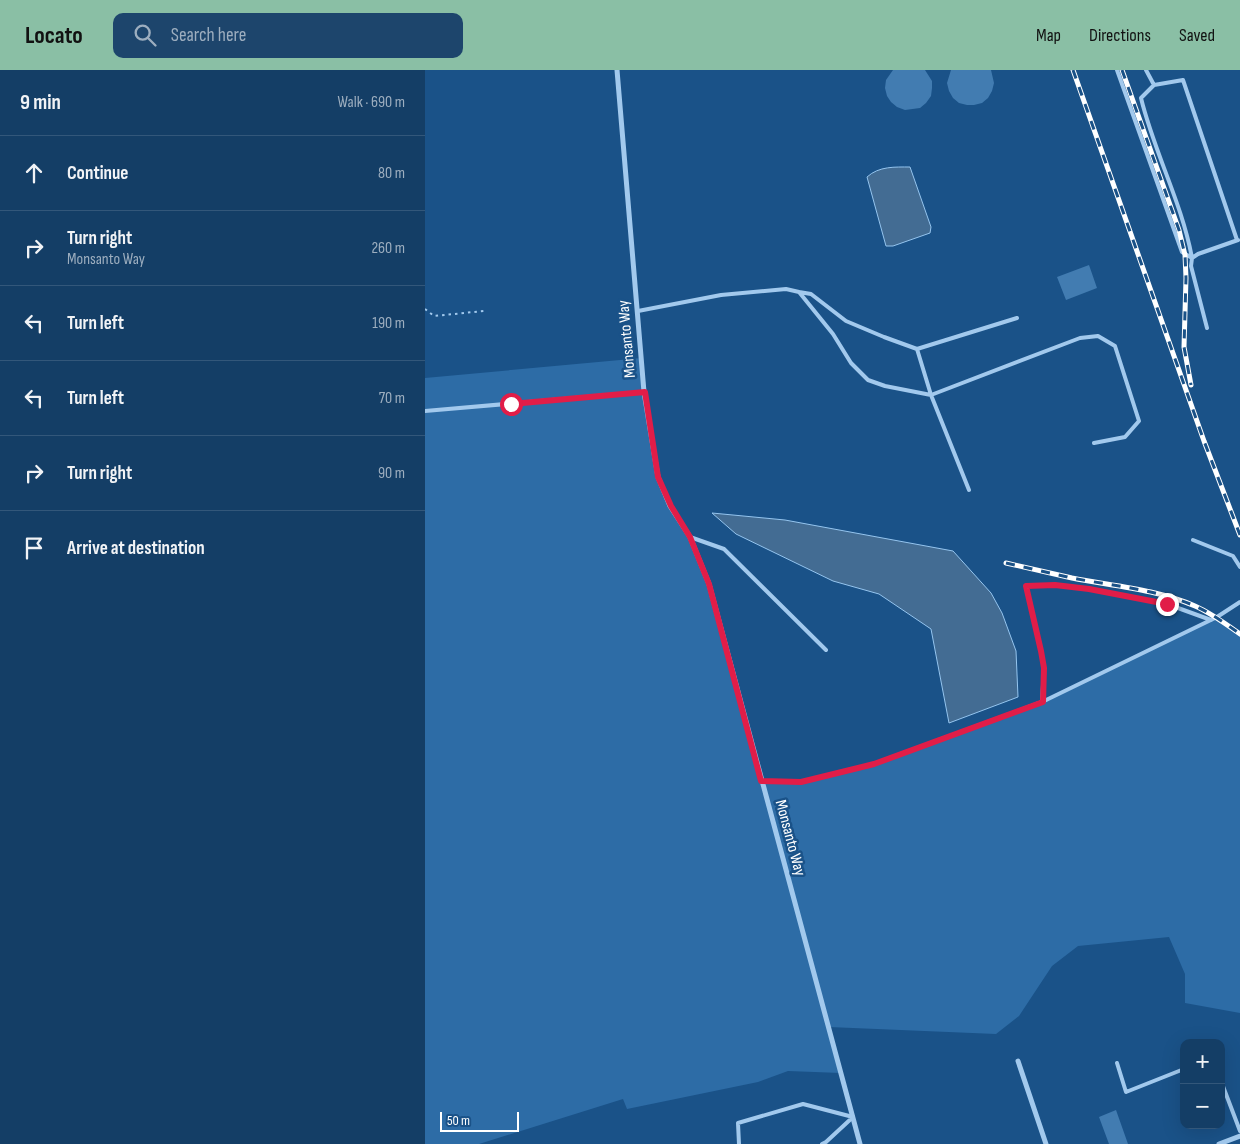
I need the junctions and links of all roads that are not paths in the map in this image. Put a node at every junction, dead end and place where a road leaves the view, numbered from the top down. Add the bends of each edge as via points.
1 (617, 70) edge
2 (1117, 70) edge
3 (1145, 70) edge
4 (1154, 85) junction
5 (1239, 240) edge
6 (1192, 258) junction
7 (799, 292) junction
8 (638, 311) junction
9 (1017, 318) dead end
10 (1207, 328) dead end
11 (917, 349) junction
12 (645, 392) junction
13 (931, 395) junction
14 (425, 411) edge
15 (1094, 443) dead end
16 (969, 490) dead end
17 (690, 537) junction
18 (1193, 540) dead end
19 (1240, 567) edge
20 (1240, 602) edge
21 (1211, 620) junction
22 (826, 650) dead end
23 (1043, 702) junction
24 (761, 781) junction
25 (1018, 1061) dead end
26 (1117, 1063) dead end
27 (1180, 1071) edge
28 (1222, 1084) edge
29 (853, 1117) junction
30 (1240, 1131) edge
31 (1240, 1136) edge
32 (739, 1144) edge
33 (822, 1144) edge
34 (860, 1144) edge
35 (1046, 1144) edge
36 (1219, 1144) edge

1 - 8 street, Monsanto Way
2 - 6 lane via 1182,252
3 - 4 lane
4 - 5 lane via 1183,80
4 - 6 lane via 1141,98 1188,235
5 - 6 lane
6 - 10 lane via 1191,266
7 - 8 lane via 786,289 721,295
7 - 11 lane via 811,294 846,321
7 - 13 lane via 833,334 851,363 868,380
8 - 12 street, Monsanto Way
9 - 11 lane
11 - 13 lane
12 - 14 lane
12 - 17 street, Monsanto Way via 658,477
13 - 15 lane via 1080,338 1098,336 1115,346 1139,421 1125,437
13 - 16 lane
17 - 22 lane via 724,549
17 - 24 street, Monsanto Way via 709,584
18 - 19 lane via 1233,556
20 - 21 lane
21 - 23 lane
21 - 23 lane via 1167,604 1089,589 1026,586 1044,668
23 - 24 lane via 874,764 801,782
24 - 29 street, Monsanto Way
25 - 35 street
26 - 27 lane via 1126,1092
28 - 30 lane
29 - 32 lane via 803,1104 738,1123
29 - 33 lane
29 - 34 street, Monsanto Way
31 - 36 street

